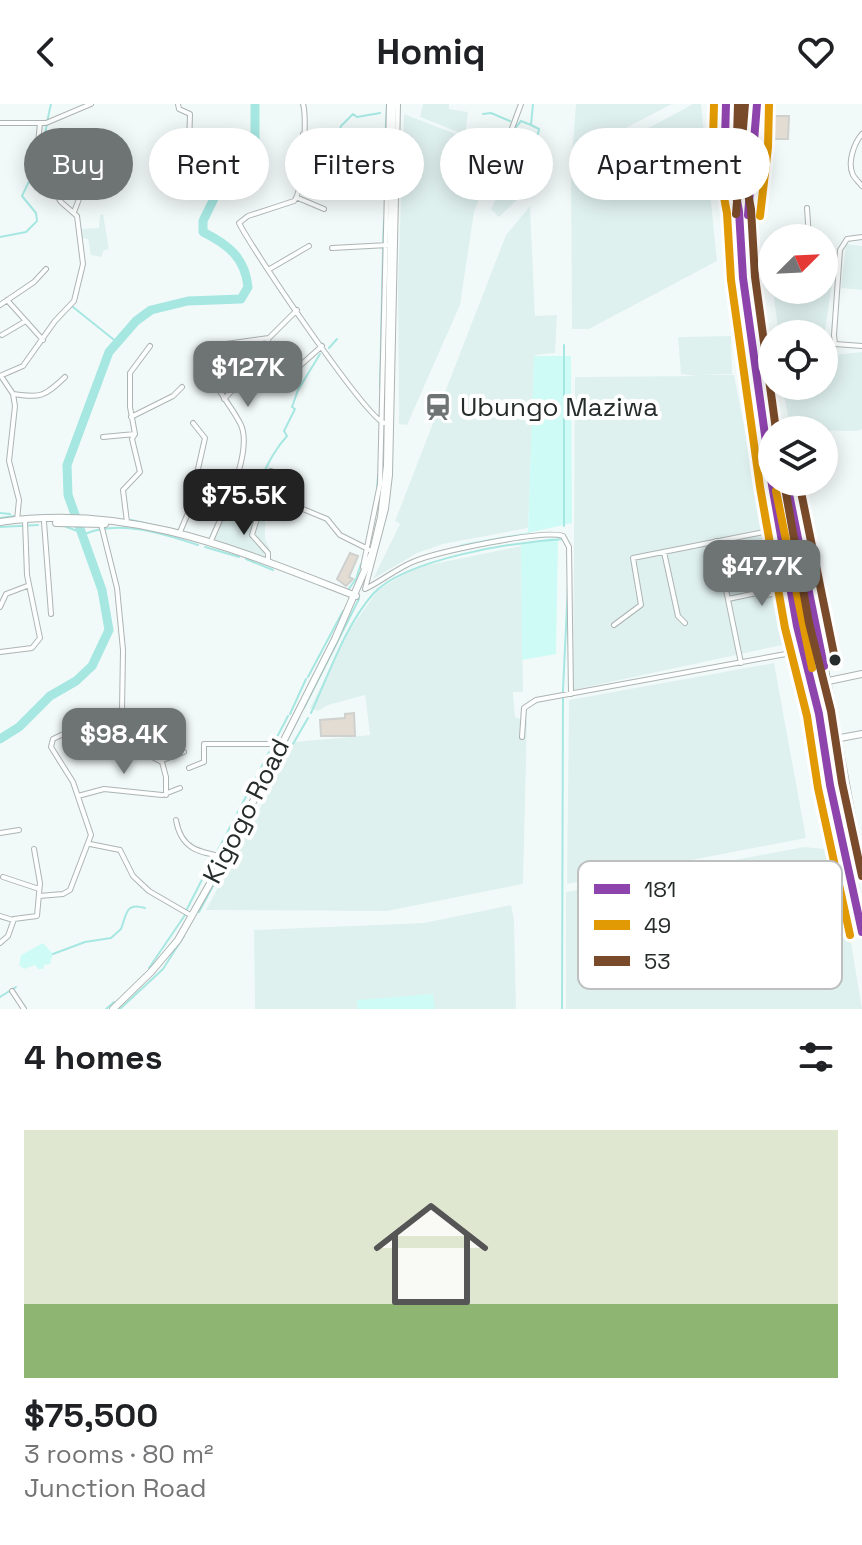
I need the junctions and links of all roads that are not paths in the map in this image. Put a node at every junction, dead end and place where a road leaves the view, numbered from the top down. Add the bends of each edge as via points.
1 (91, 104) edge
2 (178, 104) edge
3 (303, 104) edge
4 (393, 104) edge
5 (521, 104) edge
6 (726, 104) edge
7 (757, 104) edge
8 (0, 123) edge
9 (40, 123) junction
10 (190, 128) edge
11 (303, 128) edge
12 (390, 128) edge
13 (512, 128) edge
14 (862, 134) edge
15 (862, 186) edge
16 (79, 200) edge
17 (293, 200) edge
18 (303, 200) edge
19 (388, 200) edge
20 (807, 208) dead end
21 (324, 209) dead end
22 (74, 212) junction
23 (808, 224) edge
24 (862, 237) edge
25 (388, 244) junction
26 (309, 246) dead end
27 (332, 248) dead end
28 (751, 257) junction
29 (758, 257) edge
30 (839, 259) joint
31 (46, 269) dead end
32 (268, 270) junction
33 (7, 300) junction
34 (0, 305) edge
35 (297, 310) junction
36 (24, 322) junction
37 (2, 335) edge
38 (269, 338) junction
39 (43, 340) junction
40 (150, 346) dead end
41 (322, 346) junction
42 (862, 346) edge
43 (294, 371) dead end
44 (0, 376) edge
45 (65, 377) dead end
46 (182, 387) dead end
47 (13, 394) junction
48 (224, 399) junction
49 (773, 416) edge
50 (131, 417) junction
51 (193, 423) dead end
52 (385, 423) junction
53 (135, 434) junction
54 (103, 437) dead end
55 (271, 471) dead end
56 (790, 496) edge
57 (288, 513) dead end
58 (17, 520) junction
59 (25, 521) junction
60 (40, 521) junction
61 (0, 522) edge
62 (124, 522) junction
63 (92, 523) junction
64 (101, 524) junction
65 (779, 529) junction
66 (180, 532) junction
67 (211, 541) junction
68 (716, 541) junction
69 (371, 550) junction
70 (664, 552) junction
71 (268, 562) junction
72 (28, 586) junction
73 (791, 590) junction
74 (360, 591) junction
75 (348, 593) junction
76 (728, 599) junction
77 (0, 607) edge
78 (51, 614) dead end
79 (685, 623) dead end
80 (614, 625) dead end
81 (804, 651) junction
82 (0, 652) edge
83 (741, 663) junction
84 (862, 674) edge
85 (827, 682) junction
86 (813, 689) junction
87 (571, 694) junction
88 (109, 726) junction
89 (862, 734) edge
90 (522, 737) dead end
91 (839, 739) junction
92 (824, 741) junction
93 (280, 744) junction
94 (184, 752) dead end
95 (160, 761) junction
96 (189, 768) dead end
97 (180, 788) dead end
98 (166, 795) junction
99 (77, 796) junction
100 (176, 820) dead end
101 (19, 830) dead end
102 (0, 833) edge
103 (90, 844) junction
104 (34, 849) dead end
105 (225, 857) junction
106 (862, 874) edge
107 (3, 877) dead end
108 (39, 889) junction
109 (39, 896) junction
110 (0, 916) edge
111 (192, 916) junction
112 (13, 920) junction
113 (862, 932) edge
114 (0, 943) edge
115 (12, 991) dead end
116 (24, 1009) edge
117 (113, 1009) edge

1 - 9 street
2 - 10 street via 190,114
3 - 11 street
4 - 12 street
4 - 25 main road, Kigogo Road
4 - 74 street via 390,475 386,509
5 - 13 street
6 - 65 highway via 725,139
7 - 28 highway via 748,213
8 - 9 street
9 - 22 street via 36,164
14 - 15 street via 852,154 853,175
16 - 22 street
17 - 32 street via 240,221
18 - 21 street
19 - 25 street
20 - 23 street
22 - 39 street via 83,256 79,289 72,306
24 - 30 street via 847,239
25 - 27 street
25 - 52 main road, Kigogo Road
26 - 32 street
28 - 29 street
28 - 49 highway
30 - 42 street via 834,340 840,346
31 - 33 street
32 - 35 street
33 - 34 street
33 - 36 street
35 - 38 street
35 - 41 street
36 - 37 street
36 - 39 street
38 - 48 street via 254,368
38 - 48 street via 226,344 222,358 209,369
39 - 44 street via 23,366
40 - 50 street via 130,373
41 - 43 street
41 - 52 street via 350,388
44 - 47 street
45 - 47 street via 42,396
46 - 50 street
47 - 58 street via 9,461 19,500
48 - 67 street via 243,429 241,464
50 - 53 street
51 - 66 street via 205,438
52 - 69 main road, Kigogo Road via 384,494
53 - 54 street
53 - 62 street via 140,473 123,490
55 - 71 street via 252,535 268,553
56 - 85 highway
57 - 69 street via 298,507 327,519 340,535
58 - 59 main road
58 - 61 main road
59 - 60 main road
59 - 72 street
60 - 63 main road
60 - 78 street
62 - 63 main road
62 - 64 main road
62 - 66 main road
63 - 64 main road
64 - 88 street via 115,577 123,650 122,710
65 - 68 street
65 - 73 highway
66 - 67 main road
67 - 71 main road
68 - 70 street
68 - 76 street
69 - 74 main road, Kigogo Road
69 - 75 street
70 - 79 street via 678,616
70 - 80 street via 633,558 641,605
71 - 75 main road
72 - 77 street via 6,594
72 - 82 street via 39,642 32,648
73 - 76 street
73 - 81 highway
74 - 75 main road
74 - 87 street via 438,554 540,534 563,536 569,546
74 - 93 main road, Kigogo Road
76 - 83 street
81 - 83 street
81 - 86 highway
83 - 87 street
84 - 85 main road
85 - 86 main road
85 - 91 highway
86 - 92 highway
87 - 90 street via 528,704
88 - 95 street via 128,744
88 - 99 street via 90,713 51,741
89 - 91 main road
91 - 92 main road
91 - 106 highway
92 - 113 highway
93 - 96 street via 204,744 204,762
93 - 105 main road, Kigogo Road
94 - 95 street
95 - 98 street
97 - 98 street
98 - 99 street via 104,789
99 - 103 street via 88,821
100 - 105 street via 181,841
101 - 102 street
103 - 109 street via 68,892
103 - 111 street via 120,850 133,876 149,891
104 - 108 street
105 - 111 main road, Kigogo Road
107 - 108 street
108 - 109 street
109 - 112 street via 37,917
110 - 112 street
111 - 117 main road, Kigogo Road via 166,956
112 - 114 street
115 - 116 street

